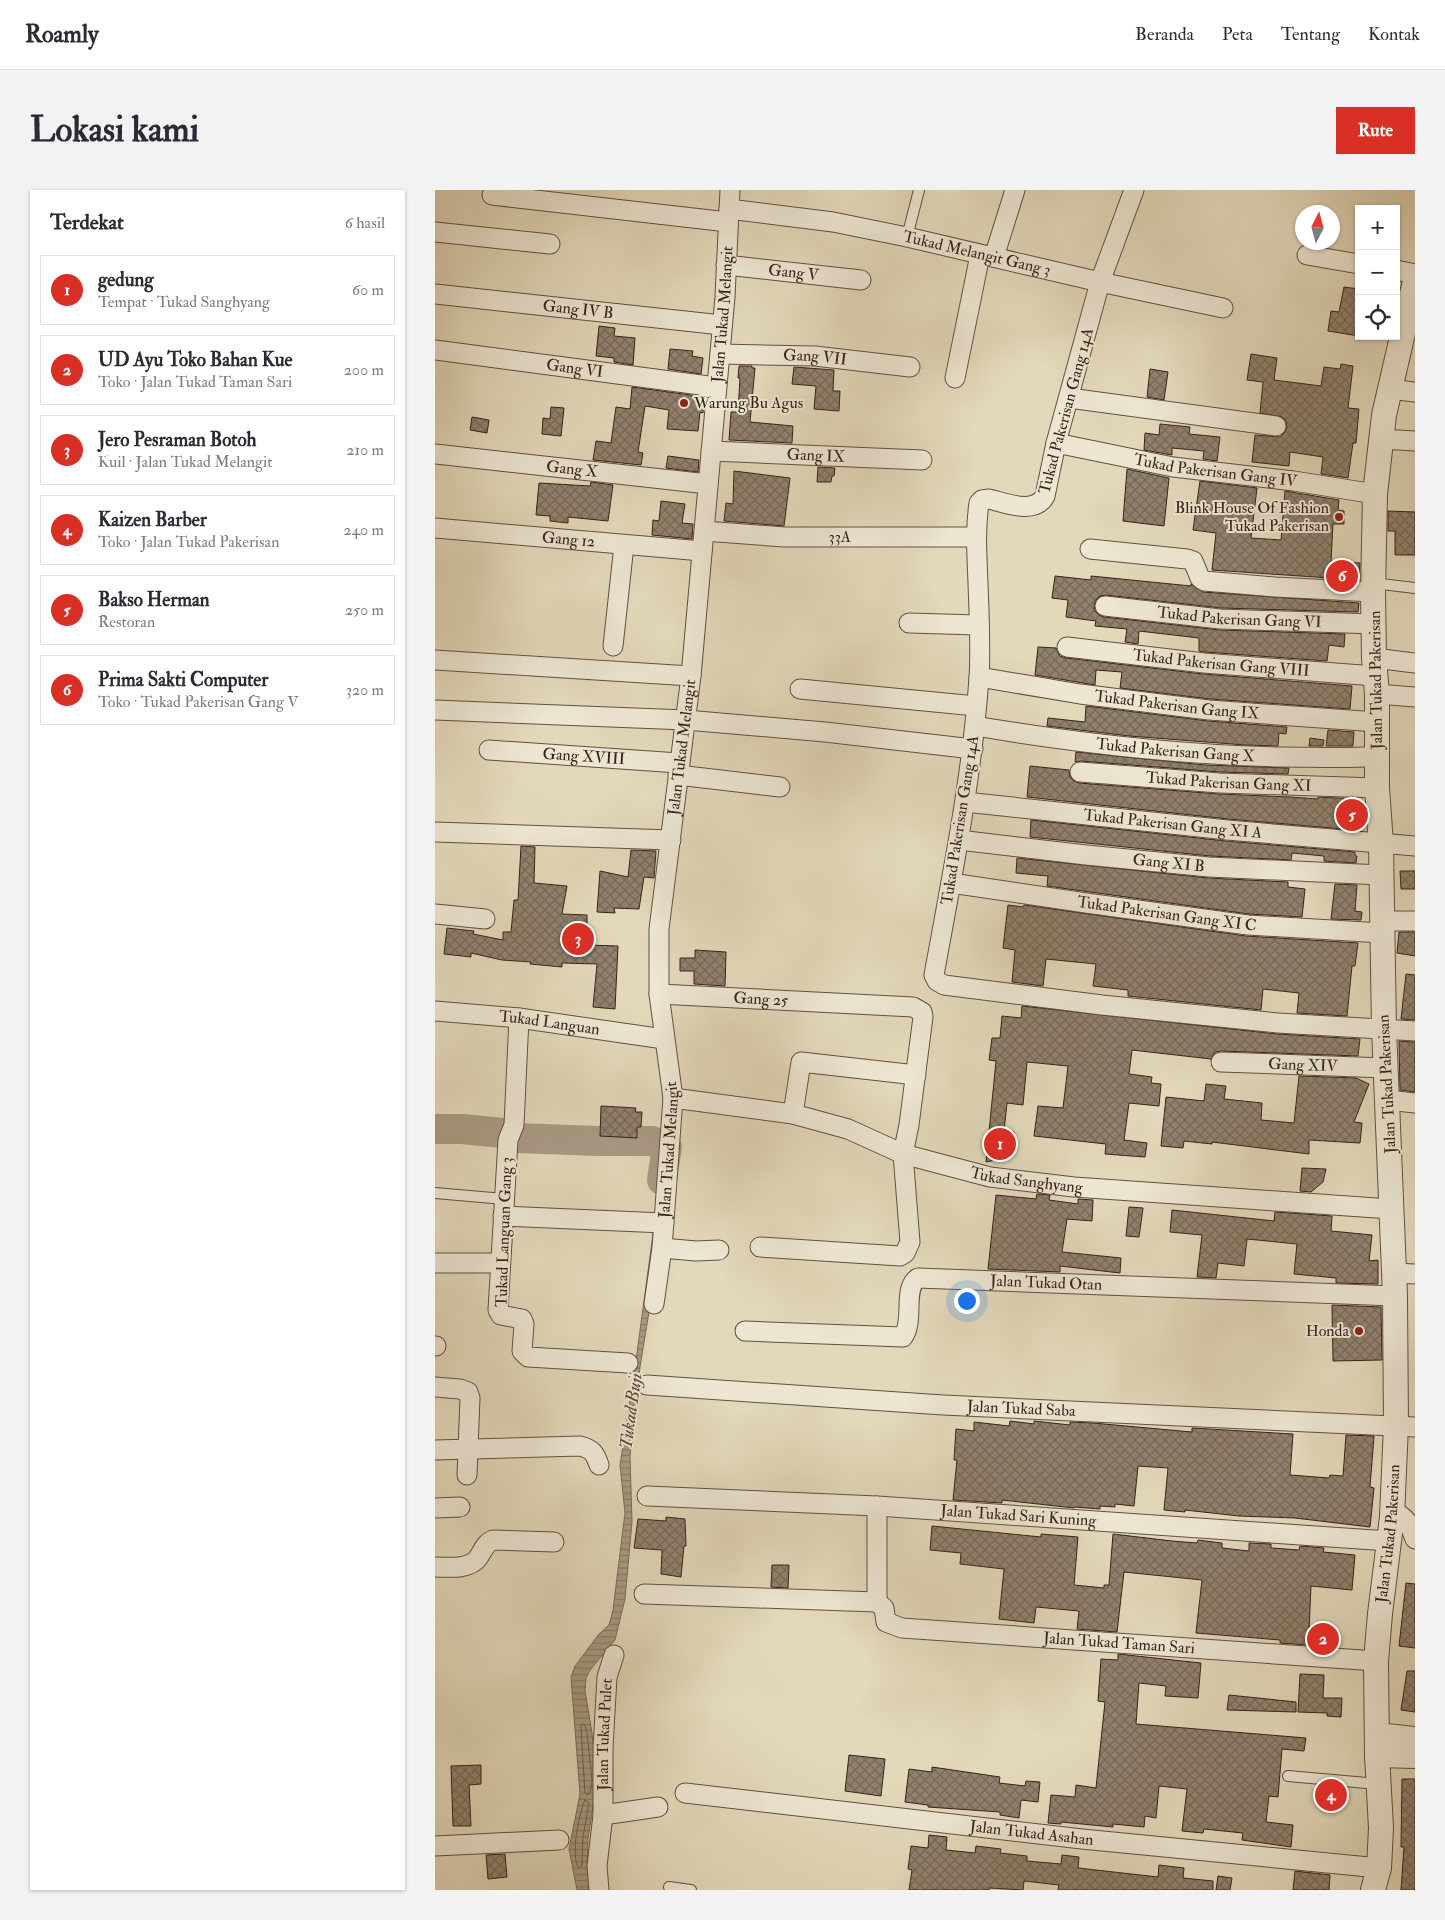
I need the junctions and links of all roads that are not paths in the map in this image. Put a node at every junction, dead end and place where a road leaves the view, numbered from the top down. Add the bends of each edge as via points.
1 (730, 190) edge
2 (919, 190) edge
3 (1015, 190) edge
4 (1134, 190) edge
5 (492, 195) dead end
6 (729, 216) junction
7 (435, 232) edge
8 (907, 237) junction
9 (550, 244) dead end
10 (1307, 255) dead end
11 (987, 256) junction
12 (1355, 263) edge
13 (726, 265) junction
14 (1400, 271) edge
15 (1415, 274) edge
16 (861, 280) dead end
17 (1415, 281) edge
18 (1100, 282) junction
19 (435, 294) edge
20 (1223, 308) dead end
21 (722, 326) junction
22 (435, 350) edge
23 (719, 354) junction
24 (910, 366) dead end
25 (955, 378) dead end
26 (716, 387) junction
27 (1389, 389) junction
28 (1415, 392) edge
29 (1069, 398) junction
30 (1276, 426) dead end
31 (1381, 439) junction
32 (1415, 441) edge
33 (1057, 443) junction
34 (711, 451) junction
35 (435, 454) edge
36 (922, 460) dead end
37 (708, 484) junction
38 (1375, 494) junction
39 (435, 528) edge
40 (704, 532) junction
41 (975, 537) junction
42 (624, 545) junction
43 (1090, 549) dead end
44 (702, 551) junction
45 (1373, 587) junction
46 (1415, 588) edge
47 (1105, 606) dead end
48 (909, 623) dead end
49 (1375, 624) junction
50 (978, 626) junction
51 (613, 646) dead end
52 (1067, 646) dead end
53 (435, 660) edge
54 (1415, 662) edge
55 (691, 676) junction
56 (1375, 676) junction
57 (979, 677) junction
58 (800, 689) dead end
59 (1415, 697) edge
60 (976, 706) junction
61 (435, 710) edge
62 (686, 720) junction
63 (1377, 722) junction
64 (975, 726) junction
65 (973, 749) junction
66 (489, 750) dead end
67 (1378, 756) junction
68 (679, 769) junction
69 (1080, 772) dead end
70 (780, 786) dead end
71 (1377, 788) junction
72 (965, 802) junction
73 (435, 832) edge
74 (671, 840) junction
75 (959, 840) junction
76 (1381, 844) junction
77 (1415, 846) edge
78 (1381, 875) junction
79 (951, 883) junction
80 (435, 914) edge
81 (485, 919) dead end
82 (1415, 921) edge
83 (1381, 927) junction
84 (659, 994) junction
85 (435, 1011) edge
86 (519, 1018) junction
87 (1384, 1029) junction
88 (1415, 1031) edge
89 (664, 1039) junction
90 (1221, 1062) dead end
91 (1385, 1068) junction
92 (916, 1075) junction
93 (673, 1098) junction
94 (1387, 1100) junction
95 (1415, 1103) edge
96 (793, 1114) junction
97 (903, 1154) junction
98 (435, 1193) edge
99 (504, 1208) junction
100 (1391, 1209) junction
101 (658, 1223) junction
102 (760, 1247) dead end
103 (662, 1248) junction
104 (719, 1250) dead end
105 (435, 1263) edge
106 (500, 1263) junction
107 (1401, 1281) edge
108 (654, 1304) dead end
109 (745, 1331) dead end
110 (628, 1362) dead end
111 (647, 1385) dead end
112 (435, 1387) edge
113 (1406, 1426) edge
114 (468, 1449) junction
115 (435, 1450) edge
116 (599, 1465) dead end
117 (467, 1475) dead end
118 (647, 1496) dead end
119 (877, 1506) junction
120 (460, 1507) dead end
121 (435, 1508) edge
122 (1393, 1511) junction
123 (1415, 1539) edge
124 (1389, 1540) junction
125 (554, 1542) dead end
126 (435, 1567) edge
127 (644, 1594) dead end
128 (877, 1602) junction
129 (614, 1655) dead end
130 (1376, 1661) junction
131 (1415, 1738) edge
132 (1377, 1745) junction
133 (1415, 1756) edge
134 (1288, 1776) dead end
135 (1378, 1784) junction
136 (685, 1793) dead end
137 (658, 1807) dead end
138 (603, 1815) junction
139 (559, 1840) dead end
140 (435, 1846) edge
141 (1376, 1879) edge
142 (669, 1887) dead end
143 (599, 1890) edge
144 (691, 1890) edge

1 - 6 street, Jalan Tukad Melangit
2 - 8 lane
3 - 11 street
4 - 18 street, Tukad Pakerisan Gang 14A
5 - 6 street, Tukad Melangit Gang 3
6 - 8 street, Tukad Melangit Gang 3 via 833,222
6 - 13 street, Jalan Tukad Melangit
7 - 9 street
8 - 11 street, Tukad Melangit Gang 3
10 - 12 street
11 - 18 street, Tukad Melangit Gang 3
11 - 25 street
13 - 16 street, Gang V
13 - 21 street, Jalan Tukad Melangit
14 - 15 street
17 - 27 street, Jalan Tukad Pakerisan
18 - 20 street, Tukad Melangit Gang 3
18 - 29 street, Tukad Pakerisan Gang 14A
19 - 21 street, Gang IV B
21 - 23 street, Jalan Tukad Melangit
22 - 26 street, Gang VI
23 - 24 street, Gang VII via 815,356
23 - 26 street, Jalan Tukad Melangit
26 - 34 street, Jalan Tukad Melangit
27 - 28 street
27 - 31 street, Jalan Tukad Pakerisan
29 - 30 street
29 - 33 street, Tukad Pakerisan Gang 14A
31 - 32 street
31 - 38 street, Jalan Tukad Pakerisan
33 - 38 street, Tukad Pakerisan Gang IV via 1173,467
33 - 41 street, Tukad Pakerisan Gang 14A via 1042,502 1032,507 982,500
34 - 36 street, Gang IX
34 - 37 street, Jalan Tukad Melangit
35 - 37 street, Gang X
37 - 40 street, Jalan Tukad Melangit
38 - 45 street, Jalan Tukad Pakerisan
39 - 42 street, Gang 12
40 - 41 street, 33A via 784,537
40 - 44 street, Jalan Tukad Melangit
41 - 50 street, Tukad Pakerisan Gang 14A
42 - 44 street, Gang 12
42 - 51 street
43 - 45 street via 1187,559 1193,561 1204,581 1275,587
44 - 55 street, Jalan Tukad Melangit
45 - 46 lane
45 - 49 street, Jalan Tukad Pakerisan
47 - 49 street, Tukad Pakerisan Gang VI via 1228,619
48 - 50 street
49 - 56 street, Jalan Tukad Pakerisan
50 - 57 street, Tukad Pakerisan Gang 14A
52 - 56 street, Tukad Pakerisan Gang VIII via 1204,663
53 - 55 street
54 - 56 street
55 - 62 street, Jalan Tukad Melangit
56 - 59 street
56 - 63 street, Jalan Tukad Pakerisan
57 - 60 street, Tukad Pakerisan Gang 14A
57 - 63 street, Tukad Pakerisan Gang IX via 1209,710
58 - 60 street
60 - 64 street, Tukad Pakerisan Gang 14A
61 - 62 street
62 - 65 street
62 - 68 street, Jalan Tukad Melangit
63 - 67 street, Jalan Tukad Pakerisan
64 - 65 street, Tukad Pakerisan Gang 14A
64 - 67 street, Tukad Pakerisan Gang X via 1049,738 1186,753 1342,758
65 - 72 street, Tukad Pakerisan Gang 14A
66 - 68 street, Gang XVIII
67 - 71 street, Jalan Tukad Pakerisan
68 - 70 street, Gang XVIII
68 - 74 street, Jalan Tukad Melangit
69 - 71 street, Tukad Pakerisan Gang XI via 1219,783
71 - 76 street, Jalan Tukad Pakerisan
72 - 75 street, Tukad Pakerisan Gang 14A
72 - 76 street, Tukad Pakerisan Gang XI A
73 - 74 street
74 - 84 street, Jalan Tukad Melangit via 659,929
75 - 78 street, Gang XI B via 1209,867
75 - 79 street, Tukad Pakerisan Gang 14A
76 - 77 street, Tukad Pakerisan Gang XI A
76 - 78 street, Jalan Tukad Pakerisan
78 - 83 street, Jalan Tukad Pakerisan
79 - 83 street, Tukad Pakerisan Gang XI C via 1248,925
79 - 87 street, Tukad Pakerisan Gang 14A via 934,975 944,985 1258,1021
80 - 81 street
82 - 83 street, Tukad Pakerisan Gang XI C
83 - 87 street, Jalan Tukad Pakerisan
84 - 89 street, Jalan Tukad Melangit
84 - 92 street, Gang 25 via 913,1007 922,1012 923,1017
85 - 86 street, Tukad Languan
86 - 89 street, Tukad Languan
86 - 99 street, Tukad Languan Gang 3
87 - 88 street
87 - 91 street, Jalan Tukad Pakerisan
89 - 93 street, Jalan Tukad Melangit
90 - 91 street, Gang XIV
91 - 94 street, Jalan Tukad Pakerisan
92 - 96 street via 801,1062
92 - 97 street
93 - 96 street, Tukad Sanghyang
93 - 101 street, Jalan Tukad Melangit
94 - 95 street
94 - 100 street, Jalan Tukad Pakerisan
96 - 97 street, Tukad Sanghyang via 848,1129
97 - 100 street, Tukad Sanghyang via 990,1177 1074,1187
97 - 102 street via 910,1242 905,1253 900,1256
98 - 99 lane
99 - 101 street
99 - 106 street, Tukad Languan Gang 3
100 - 107 street, Jalan Tukad Pakerisan
101 - 103 street, Jalan Tukad Melangit
103 - 104 street
103 - 108 street, Jalan Tukad Melangit
105 - 106 street
106 - 110 street, Tukad Languan Gang 3 via 498,1310 501,1315 522,1319 524,1355
107 - 109 street, Jalan Tukad Otan via 917,1278 910,1289 908,1330 903,1337
107 - 113 street, Jalan Tukad Pakerisan
111 - 113 street, Jalan Tukad Saba via 943,1405
112 - 114 street via 468,1392
113 - 122 street, Jalan Tukad Pakerisan
114 - 115 street
114 - 116 street via 580,1446 590,1448
114 - 117 street
118 - 119 street, Jalan Tukad Sari Kuning
119 - 124 street, Jalan Tukad Sari Kuning
119 - 128 street
120 - 121 street
122 - 123 street via 1409,1522
122 - 124 street, Jalan Tukad Pakerisan
124 - 130 street, Jalan Tukad Pakerisan
125 - 126 street via 493,1540 470,1564
127 - 128 street
128 - 130 street, Jalan Tukad Taman Sari via 884,1608 886,1622 902,1628
129 - 138 street, Jalan Tukad Pulet via 607,1677
130 - 132 street, Jalan Tukad Pakerisan
131 - 132 street
132 - 133 street
132 - 135 street, Jalan Tukad Pakerisan
134 - 135 lane
135 - 141 street, Jalan Tukad Pakerisan via 1381,1828
136 - 141 street, Jalan Tukad Asahan via 1082,1839
137 - 138 street, Jalan Tukad Pulet
138 - 143 street, Jalan Tukad Pulet via 597,1866
139 - 140 street
142 - 144 lane

